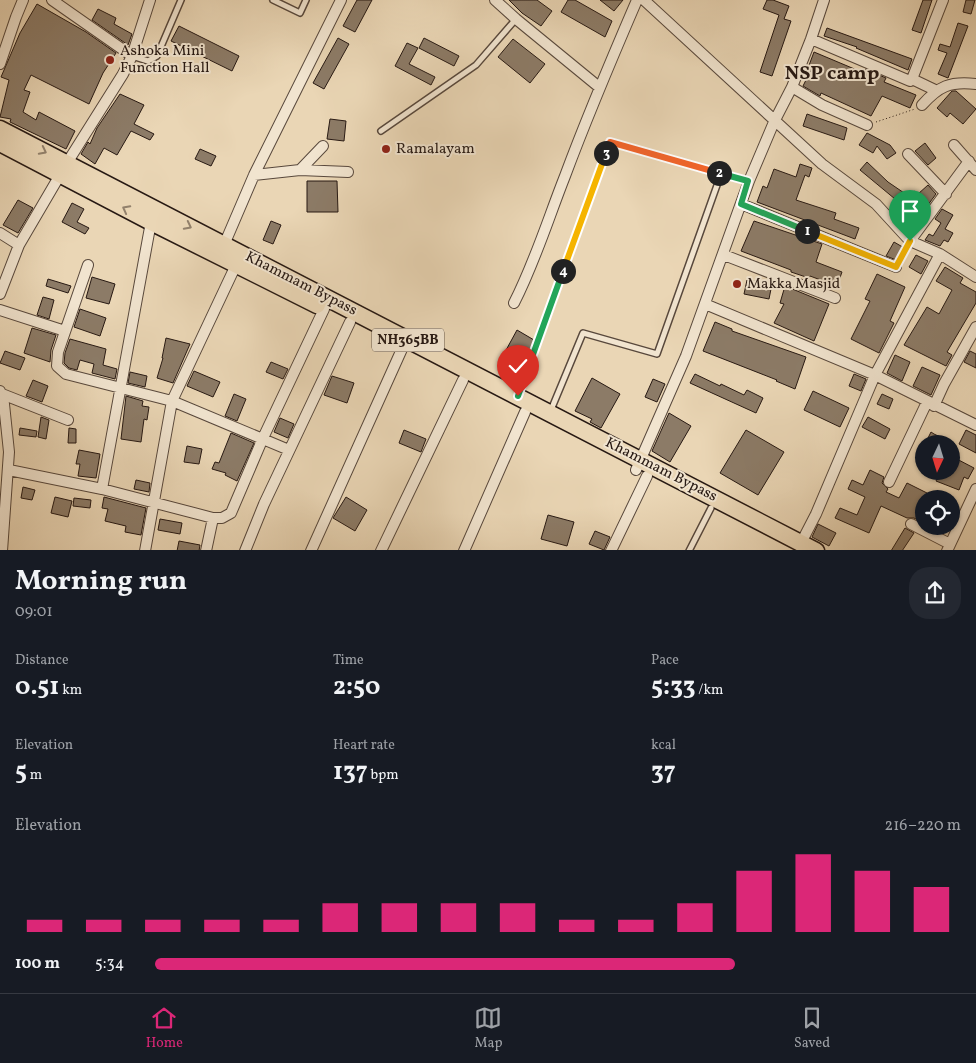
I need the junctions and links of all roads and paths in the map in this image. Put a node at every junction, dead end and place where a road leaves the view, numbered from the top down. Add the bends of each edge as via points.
1 (23, 0) edge
2 (52, 0) edge
3 (150, 0) edge
4 (182, 0) edge
5 (273, 0) edge
6 (306, 0) edge
7 (341, 0) edge
8 (495, 0) edge
9 (637, 0) edge
10 (644, 0) edge
11 (824, 0) edge
12 (943, 0) edge
13 (516, 19) junction
14 (811, 39) junction
15 (132, 56) junction
16 (0, 64) edge
17 (912, 79) junction
18 (976, 83) edge
19 (599, 87) junction
20 (792, 87) junction
21 (935, 90) junction
22 (922, 104) joint
23 (774, 122) junction
24 (867, 125) joint
25 (0, 129) edge
26 (381, 131) dead end
27 (0, 143) edge
28 (954, 145) dead end
29 (323, 146) dead end
30 (908, 154) dead end
31 (968, 162) junction
32 (63, 169) junction
33 (300, 170) junction
34 (976, 170) edge
35 (348, 172) dead end
36 (721, 174) junction
37 (254, 175) junction
38 (748, 181) junction
39 (946, 194) junction
40 (741, 204) junction
41 (151, 222) junction
42 (0, 233) edge
43 (910, 241) junction
44 (19, 245) junction
45 (224, 245) junction
46 (940, 254) junction
47 (724, 255) junction
48 (88, 264) dead end
49 (236, 265) junction
50 (896, 267) joint
51 (976, 278) edge
52 (0, 294) edge
53 (835, 298) dead end
54 (514, 303) dead end
55 (705, 304) junction
56 (324, 309) junction
57 (0, 310) edge
58 (350, 322) junction
59 (976, 327) edge
60 (65, 331) junction
61 (402, 349) junction
62 (875, 375) junction
63 (468, 379) junction
64 (119, 388) junction
65 (1, 392) edge
66 (518, 396) junction
67 (172, 401) junction
68 (931, 404) junction
69 (525, 412) junction
70 (549, 413) junction
71 (68, 420) dead end
72 (976, 425) edge
73 (4, 436) edge
74 (263, 438) junction
75 (289, 450) junction
76 (641, 468) junction
77 (9, 470) junction
78 (889, 482) dead end
79 (102, 488) junction
80 (976, 489) edge
81 (153, 501) junction
82 (3, 504) edge
83 (711, 508) junction
84 (213, 518) junction
85 (911, 524) dead end
86 (796, 547) edge
87 (949, 547) edge
88 (2, 550) edge
89 (145, 550) edge
90 (206, 550) edge
91 (245, 550) edge
92 (311, 550) edge
93 (381, 550) edge
94 (464, 550) edge
95 (611, 550) edge
96 (689, 550) edge
97 (816, 550) edge

1 - 16 street
2 - 15 street
3 - 15 street
4 - 15 lane via 157,56 148,61
5 - 6 lane via 300,13
7 - 37 street
8 - 13 street
9 - 19 street
10 - 23 street
11 - 14 street
12 - 17 street
13 - 19 street
13 - 26 lane via 476,65
14 - 17 street via 910,81
14 - 20 street
15 - 32 street
17 - 21 street
18 - 21 street via 954,84
19 - 54 street via 543,240
20 - 23 street
20 - 24 street
21 - 22 street
22 - 24 path via 907,113
23 - 38 street
23 - 43 street via 822,164 876,204
25 -> 32 highway, Khammam Bypass / NH365BB
27 - 32 highway, Khammam Bypass / NH365BB
28 - 31 street
29 - 33 street
30 - 39 street
31 - 34 street
31 - 39 street
41 -> 32 highway, Khammam Bypass / NH365BB
32 - 44 street
32 -> 45 highway, Khammam Bypass / NH365BB
33 - 35 street
33 - 37 street
36 - 38 lane
36 - 66 lane via 610,142
36 - 70 lane via 658,354 583,333
37 - 45 street
38 - 40 street
39 - 43 street
40 - 47 street
40 - 50 street
41 - 49 highway, Khammam Bypass / NH365BB
41 - 64 street
42 - 44 street
43 - 46 street
43 - 50 path
44 - 52 street
45 - 63 highway, Khammam Bypass / NH365BB
46 - 51 street
46 - 62 street
47 - 53 street
47 - 55 street
48 - 60 street
49 - 56 highway, Khammam Bypass / NH365BB
49 - 67 street
55 - 62 street
55 - 76 street
56 - 58 highway, Khammam Bypass / NH365BB
56 - 74 street
57 - 60 street
58 - 61 highway, Khammam Bypass / NH365BB
58 - 75 street
59 - 68 street
60 - 64 street via 57,366 66,374
61 - 63 highway, Khammam Bypass / NH365BB
61 - 92 street
62 - 68 street
62 - 86 street via 816,514
63 - 66 highway, Khammam Bypass / NH365BB
63 - 69 highway, Khammam Bypass / NH365BB
63 - 93 street
64 - 67 street
64 - 79 street
65 - 71 street
65 - 73 street
66 - 70 highway, Khammam Bypass / NH365BB
67 - 74 street
67 - 81 street
68 - 72 street
68 - 78 street
69 - 76 highway, Khammam Bypass / NH365BB
69 - 94 street
70 - 76 highway, Khammam Bypass / NH365BB
73 - 77 street
74 - 75 street
74 - 84 street via 231,513
75 - 91 street
76 - 83 highway, Khammam Bypass / NH365BB
76 - 86 highway, Khammam Bypass / NH365BB
76 - 95 street
77 - 79 street
77 - 82 street
79 - 81 street
80 - 87 street
81 - 84 street
81 - 89 street
82 - 88 street
83 - 86 highway, Khammam Bypass / NH365BB
83 - 96 lane
84 - 90 street
85 - 87 street
86 - 97 highway, Khammam Bypass / NH365BB

